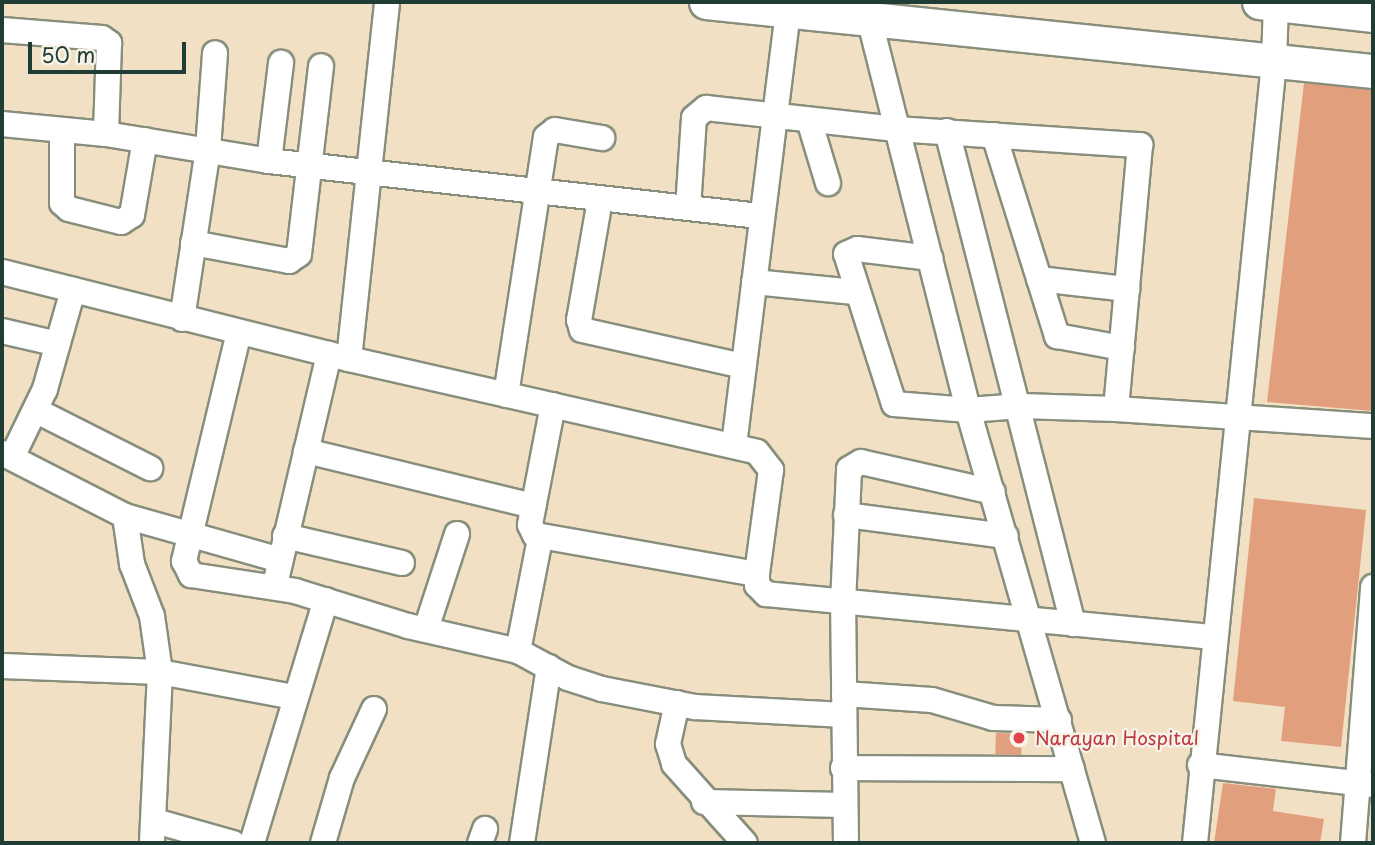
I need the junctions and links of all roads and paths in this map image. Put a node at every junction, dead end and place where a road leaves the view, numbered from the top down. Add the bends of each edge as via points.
1 (387, 2) edge
2 (706, 2) edge
3 (1267, 3) edge
4 (866, 9) edge
5 (788, 10) junction
6 (1373, 15) edge
7 (2, 30) edge
8 (215, 53) dead end
9 (281, 63) dead end
10 (1274, 63) junction
11 (321, 66) dead end
12 (1373, 71) edge
13 (775, 117) junction
14 (809, 120) junction
15 (2, 124) edge
16 (896, 129) junction
17 (62, 130) junction
18 (947, 131) junction
19 (106, 134) junction
20 (994, 135) junction
21 (602, 138) dead end
22 (145, 140) junction
23 (208, 149) junction
24 (269, 161) junction
25 (311, 165) junction
26 (372, 173) junction
27 (828, 183) dead end
28 (538, 191) junction
29 (600, 200) junction
30 (688, 208) junction
31 (762, 216) junction
32 (193, 243) junction
33 (930, 258) junction
34 (2, 272) edge
35 (1039, 279) junction
36 (754, 282) junction
37 (1127, 289) junction
38 (73, 290) junction
39 (855, 292) junction
40 (183, 319) junction
41 (2, 331) edge
42 (239, 332) junction
43 (58, 344) junction
44 (1122, 348) junction
45 (339, 356) junction
46 (743, 366) junction
47 (506, 394) junction
48 (554, 405) junction
49 (1021, 406) junction
50 (1116, 409) junction
51 (968, 410) junction
52 (37, 411) junction
53 (1236, 418) junction
54 (1373, 426) edge
55 (734, 445) junction
56 (306, 451) junction
57 (7, 455) edge
58 (150, 468) dead end
59 (993, 492) junction
60 (533, 506) junction
61 (846, 515) junction
62 (125, 516) junction
63 (457, 534) dead end
64 (190, 535) junction
65 (1006, 536) junction
66 (540, 539) junction
67 (283, 548) junction
68 (402, 563) dead end
69 (757, 574) junction
70 (275, 587) junction
71 (1373, 587) edge
72 (326, 600) junction
73 (843, 603) junction
74 (1029, 621) junction
75 (1073, 624) junction
76 (425, 629) junction
77 (1215, 637) junction
78 (1370, 645) edge
79 (518, 651) junction
80 (2, 666) edge
81 (549, 667) junction
82 (160, 672) junction
83 (294, 697) junction
84 (677, 703) junction
85 (844, 705) junction
86 (374, 709) dead end
87 (1059, 720) junction
88 (1200, 765) junction
89 (843, 768) junction
90 (1072, 769) junction
91 (1366, 784) edge
92 (704, 802) junction
93 (845, 805) junction
94 (153, 832) edge
95 (233, 843) edge
96 (252, 843) edge
97 (323, 843) edge
98 (522, 843) edge
99 (744, 843) edge
100 (846, 843) edge
101 (1093, 843) edge
102 (1195, 843) edge
103 (1353, 843) edge

1 - 26 street
2 - 5 street
3 - 6 street
3 - 10 street
4 - 5 street
4 - 10 street
4 - 16 street
5 - 13 street
7 - 19 street via 102,38 109,43
8 - 23 street
9 - 24 street
10 - 12 street
10 - 53 street
11 - 25 street
13 - 14 street
13 - 30 street via 706,108 698,112
13 - 31 street
14 - 16 street
14 - 27 street
15 - 17 street
16 - 18 street
16 - 33 street
17 - 19 street
17 - 22 street via 62,203 68,209 121,222 132,215
18 - 20 street
18 - 49 street
19 - 22 street
20 - 35 street
20 - 37 street via 1140,145
21 - 28 street via 549,132
22 - 23 street
23 - 24 street
23 - 32 street
24 - 25 street
25 - 26 street
25 - 32 street via 299,254 294,259
26 - 28 street
26 - 45 street
28 - 29 street
28 - 47 street
29 - 30 street
29 - 46 street via 579,320 582,330
30 - 31 street
31 - 36 street
32 - 40 street
33 - 39 street via 850,251 846,261
33 - 51 street
34 - 38 street
35 - 37 street
35 - 44 street via 1057,337
36 - 39 street
36 - 46 street
37 - 44 street
38 - 40 street
38 - 43 street
39 - 51 street via 889,399 901,406
40 - 42 street
41 - 43 street
42 - 45 street
42 - 64 street
43 - 52 street
44 - 50 street
45 - 47 street
45 - 56 street
46 - 55 street
47 - 48 street
48 - 55 street
48 - 60 street
49 - 50 street
49 - 51 street
49 - 75 street
50 - 53 street
51 - 59 street
52 - 57 street
52 - 58 street
53 - 54 street
53 - 77 street
55 - 69 street via 757,452 771,470
56 - 60 street
56 - 67 street
57 - 62 street
59 - 61 street via 861,462 849,469
59 - 65 street
60 - 66 street via 530,525
61 - 65 street
61 - 73 street
62 - 64 street
62 - 82 street via 132,564 152,616
63 - 76 street
64 - 67 street
64 - 70 street via 184,561 191,575
65 - 74 street
66 - 69 street
66 - 79 street
67 - 68 street
67 - 70 street
69 - 73 street via 757,585 766,594
70 - 72 street
71 - 78 street
72 - 76 street
72 - 83 street
73 - 74 street
73 - 85 street
74 - 75 street
74 - 87 street
75 - 77 street
76 - 79 street
77 - 88 street
78 - 91 street
79 - 81 street
80 - 82 street
81 - 84 street via 586,684
81 - 98 street
82 - 83 street
82 - 94 street
83 - 96 street
84 - 85 street
84 - 92 street via 669,755
85 - 87 street via 932,700 993,718
85 - 89 street
86 - 97 street via 342,778
87 - 90 street
88 - 91 street
88 - 102 street
89 - 90 street
89 - 93 street
90 - 101 street
91 - 103 street
92 - 93 street
92 - 99 street
93 - 100 street
94 - 95 street

